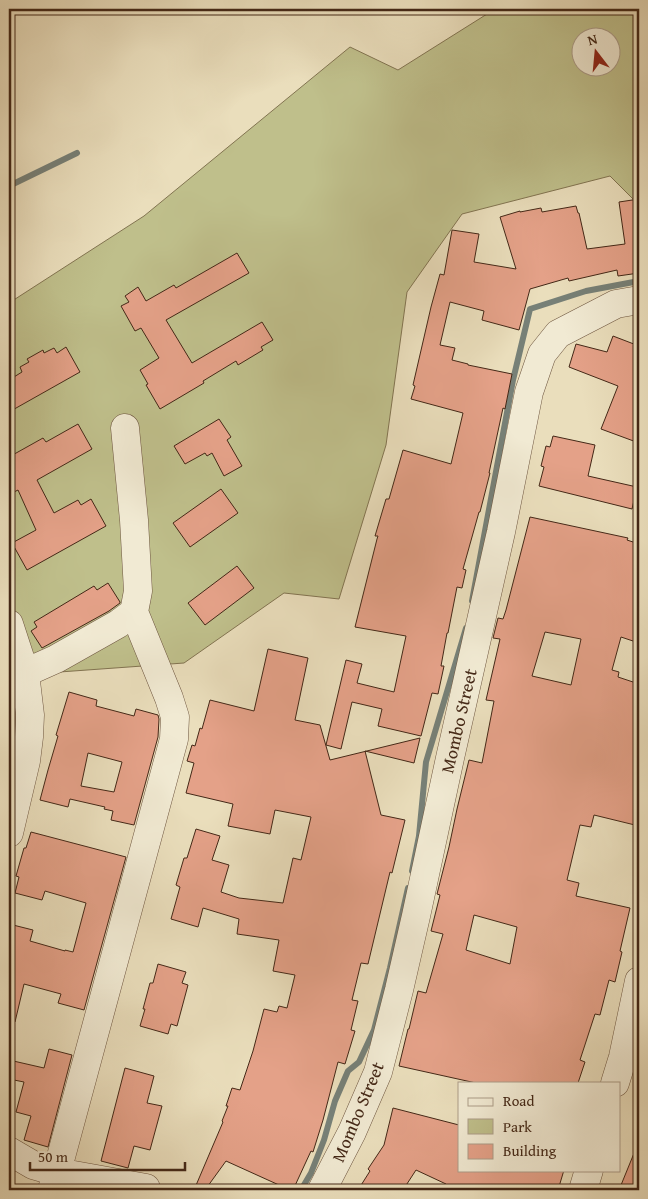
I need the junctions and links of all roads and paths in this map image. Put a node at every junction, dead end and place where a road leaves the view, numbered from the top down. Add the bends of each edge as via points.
1 (639, 300) edge
2 (125, 428) dead end
3 (134, 612) junction
4 (9, 624) edge
5 (17, 677) edge
6 (9, 833) edge
7 (639, 981) edge
8 (615, 1082) edge
9 (9, 1151) edge
10 (588, 1172) edge
11 (55, 1181) edge
12 (146, 1188) dead end
13 (322, 1190) edge
14 (583, 1190) edge

1 - 13 street, Mombo Street via 616,304 558,334 542,354 529,392 416,916 378,1072
2 - 3 street via 138,591
3 - 5 street via 56,659
3 - 11 street via 175,717 174,739
4 - 5 street
5 - 6 street via 30,715 29,737
7 - 8 street
9 - 11 street
10 - 14 street
11 - 12 street

